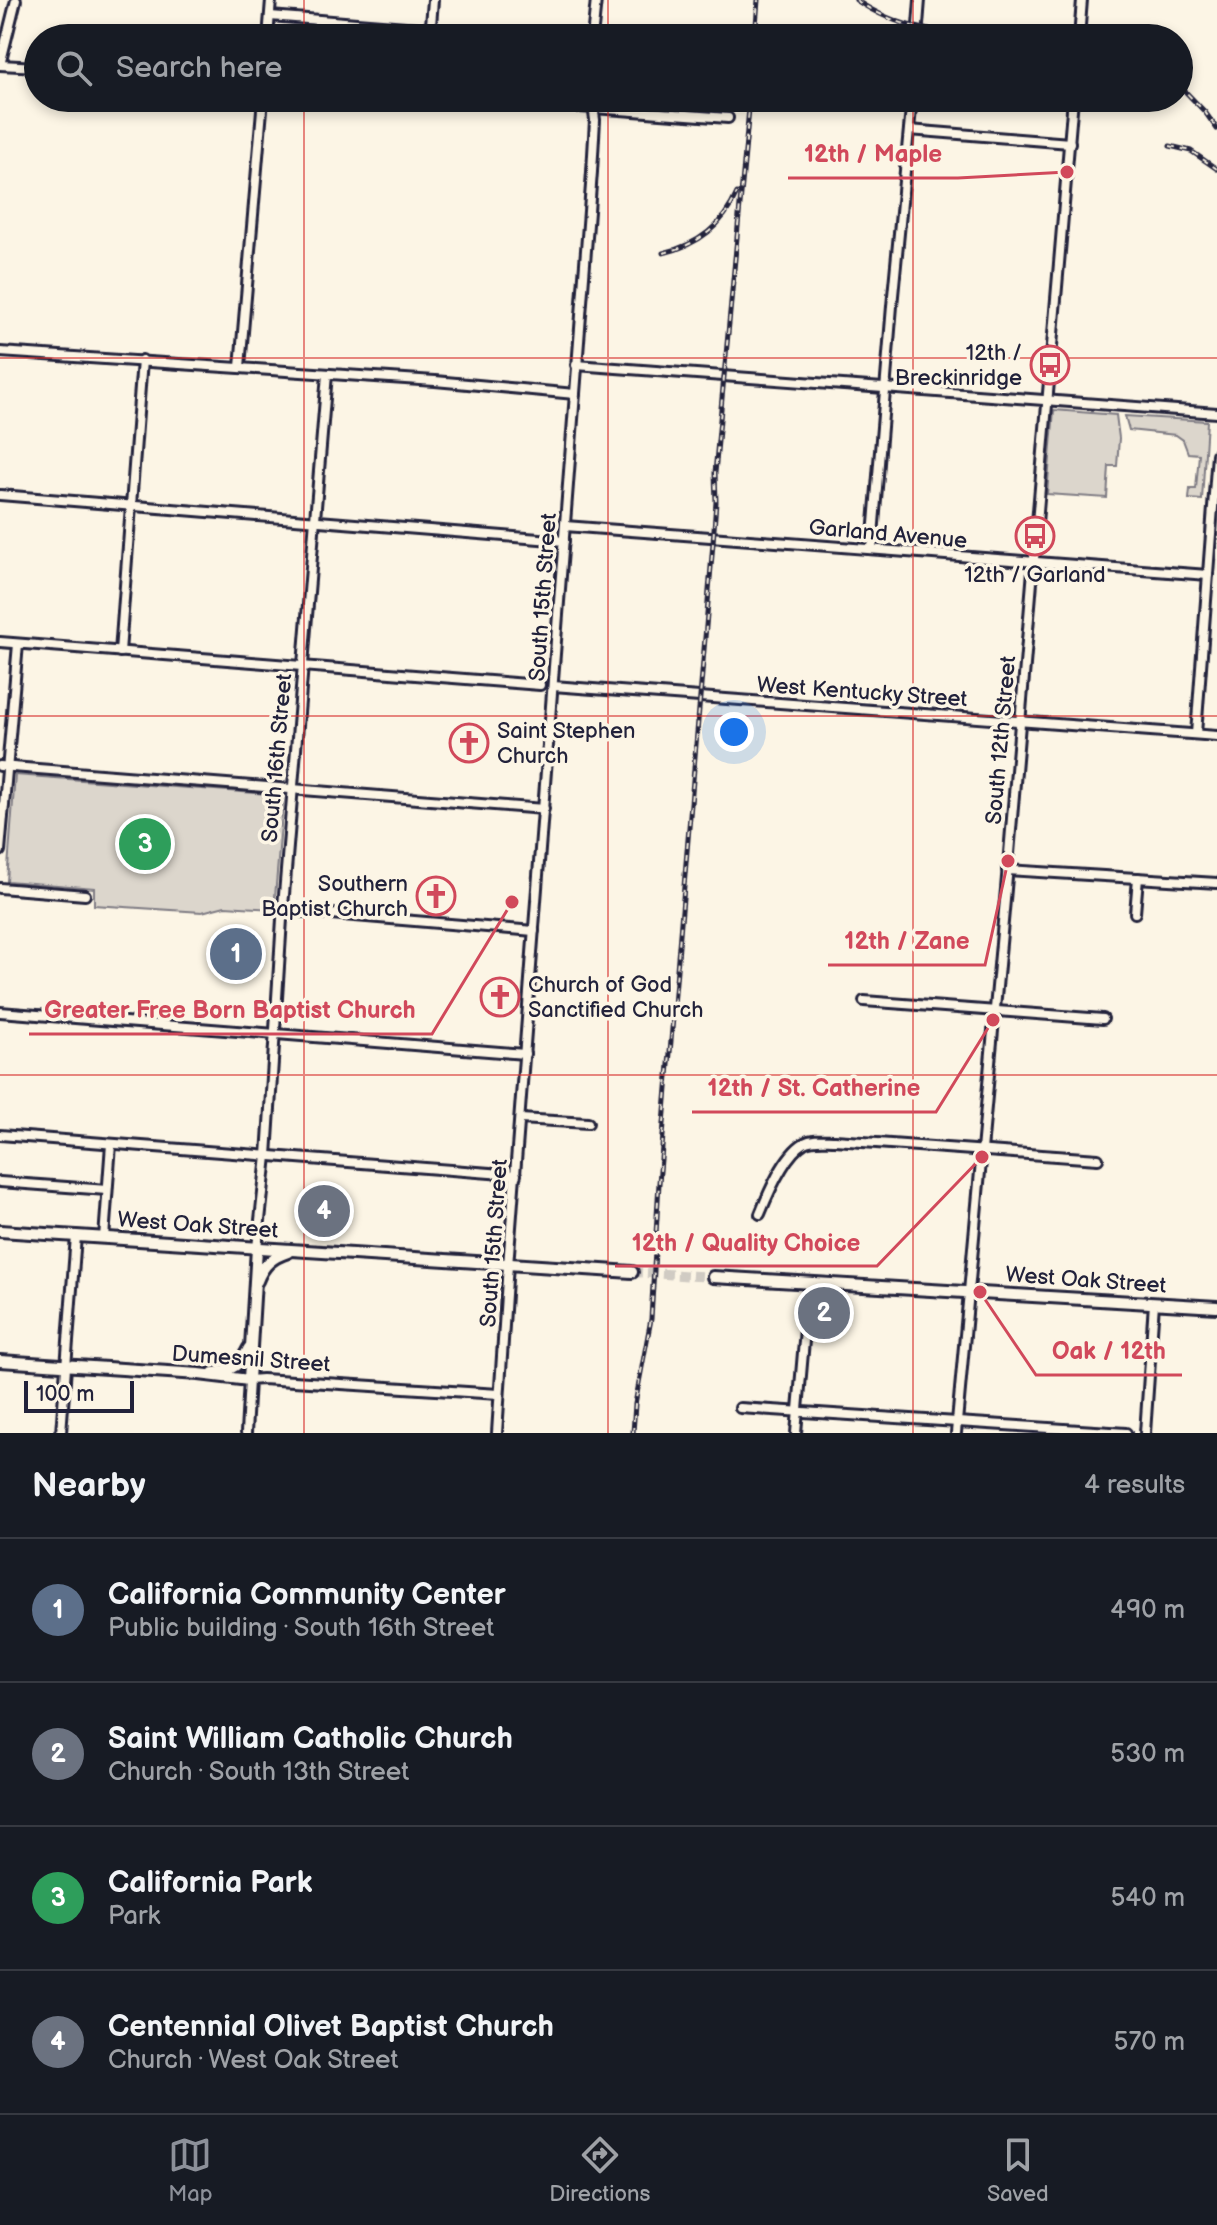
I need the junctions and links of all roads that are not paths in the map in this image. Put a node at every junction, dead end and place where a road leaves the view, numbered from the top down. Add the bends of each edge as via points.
1 (16, 0) edge
2 (271, 0) edge
3 (433, 0) edge
4 (596, 0) edge
5 (920, 0) edge
6 (1082, 0) edge
7 (270, 16) junction
8 (269, 24) edge
9 (346, 24) edge
10 (432, 24) edge
11 (593, 24) edge
12 (918, 24) edge
13 (1080, 24) edge
14 (0, 65) edge
15 (24, 66) edge
16 (262, 112) edge
17 (594, 112) edge
18 (674, 112) edge
19 (911, 112) edge
20 (1072, 112) edge
21 (728, 118) dead end
22 (909, 130) junction
23 (1070, 143) junction
24 (0, 352) edge
25 (142, 360) junction
26 (576, 365) junction
27 (240, 367) junction
28 (327, 374) junction
29 (886, 387) junction
30 (575, 394) junction
31 (1047, 400) junction
32 (1217, 413) edge
33 (1217, 454) edge
34 (0, 495) edge
35 (131, 506) junction
36 (315, 521) junction
37 (565, 526) junction
38 (564, 541) junction
39 (872, 548) junction
40 (1033, 562) junction
41 (1208, 575) junction
42 (0, 642) edge
43 (18, 644) junction
44 (120, 652) junction
45 (304, 666) junction
46 (540, 685) dead end
47 (553, 686) junction
48 (1020, 721) junction
49 (1196, 734) junction
50 (1217, 736) edge
51 (3, 766) edge
52 (294, 788) junction
53 (544, 809) junction
54 (0, 851) edge
55 (1007, 870) junction
56 (1138, 878) junction
57 (1217, 883) edge
58 (0, 888) edge
59 (85, 895) dead end
60 (283, 910) junction
61 (1135, 913) dead end
62 (534, 931) junction
63 (864, 1001) dead end
64 (994, 1010) junction
65 (0, 1012) edge
66 (1103, 1019) dead end
67 (274, 1032) junction
68 (525, 1054) junction
69 (520, 1119) junction
70 (588, 1123) dead end
71 (0, 1135) edge
72 (111, 1144) junction
73 (982, 1151) junction
74 (267, 1156) junction
75 (1098, 1159) dead end
76 (516, 1175) junction
77 (0, 1182) edge
78 (107, 1190) junction
79 (760, 1214) dead end
80 (0, 1231) edge
81 (76, 1236) junction
82 (104, 1238) junction
83 (257, 1248) junction
84 (293, 1250) junction
85 (508, 1264) junction
86 (632, 1272) tunnel mouth
87 (713, 1277) tunnel mouth
88 (809, 1283) junction
89 (256, 1285) junction
90 (970, 1292) junction
91 (1154, 1303) junction
92 (1217, 1307) edge
93 (253, 1340) junction
94 (0, 1361) edge
95 (65, 1366) junction
96 (199, 1374) junction
97 (249, 1380) junction
98 (499, 1394) junction
99 (740, 1408) dead end
100 (798, 1413) junction
101 (957, 1421) junction
102 (61, 1433) edge
103 (246, 1433) edge
104 (497, 1433) edge
105 (796, 1433) edge
106 (956, 1433) edge
107 (1126, 1433) edge
108 (1145, 1433) edge

1 - 14 street
2 - 7 street
3 - 10 street
4 - 11 street
5 - 12 street
6 - 13 street
7 - 8 street
7 - 9 street
14 - 15 street
16 - 27 street
17 - 26 street, South 15th Street
18 - 21 street
19 - 22 street
20 - 23 street, South 12th Street
22 - 23 street
22 - 29 street
23 - 31 street, South 12th Street
24 - 25 street
25 - 27 street
25 - 35 street
26 - 29 street
26 - 30 street, South 15th Street
27 - 28 street
28 - 30 street
28 - 36 street, South 16th Street
29 - 31 street
29 - 39 street
30 - 37 street, South 15th Street
31 - 32 street
31 - 40 street, South 12th Street
33 - 41 street
34 - 35 street
35 - 36 street
35 - 44 street
36 - 38 street
36 - 45 street, South 16th Street
37 - 38 street, South 15th Street
37 - 39 street, Garland Avenue
38 - 47 street, South 15th Street
39 - 40 street, Garland Avenue
40 - 41 street, Garland Avenue
40 - 48 street, South 12th Street
41 - 49 street
42 - 43 street
43 - 44 street
43 - 51 street
44 - 45 street
45 - 46 street
45 - 52 street, South 16th Street
47 - 48 street, West Kentucky Street
47 - 53 street, South 15th Street
48 - 49 street, West Kentucky Street
48 - 55 street, South 12th Street
49 - 50 street, West Kentucky Street
51 - 52 street
51 - 54 street
52 - 53 street
52 - 60 street, South 16th Street
53 - 62 street, South 15th Street
55 - 56 street
55 - 64 street, South 12th Street
56 - 57 street
56 - 61 street
58 - 59 street
60 - 62 street
60 - 67 street, South 16th Street
62 - 68 street, South 15th Street
63 - 64 street
64 - 66 street
64 - 73 street, South 12th Street
65 - 67 street
67 - 68 street
67 - 74 street, South 16th Street
68 - 69 street, South 15th Street
69 - 70 street
69 - 76 street, South 15th Street
71 - 72 street
72 - 74 street
72 - 78 street
73 - 75 street
73 - 79 street via 812,1140 788,1160
73 - 90 street, South 12th Street
74 - 76 street
74 - 83 street, South 16th Street
76 - 85 street, South 15th Street
77 - 78 street
78 - 82 street
80 - 81 main road, West Oak Street
81 - 82 main road, West Oak Street
81 - 95 street
82 - 83 main road, West Oak Street
83 - 84 main road, West Oak Street
83 - 89 main road, South 16th Street
84 - 85 main road, West Oak Street
84 - 89 main road via 271,1259
85 - 86 main road, West Oak Street
85 - 98 street, South 15th Street
87 - 88 main road, West Oak Street
88 - 90 main road, West Oak Street
88 - 100 street
89 - 93 main road, South 16th Street
90 - 91 main road, West Oak Street
90 - 101 street, South 12th Street
91 - 92 main road, West Oak Street
91 - 108 street
93 - 96 main road via 232,1369
93 - 97 main road, South 16th Street
94 - 95 main road, Dumesnil Street
95 - 96 main road, Dumesnil Street
95 - 102 street
96 - 97 main road, Dumesnil Street
97 - 98 street, Dumesnil Street
97 - 103 street, South 16th Street
98 - 104 street, South 15th Street
99 - 100 street
100 - 101 street
100 - 105 street
101 - 106 street, South 12th Street
101 - 107 street

